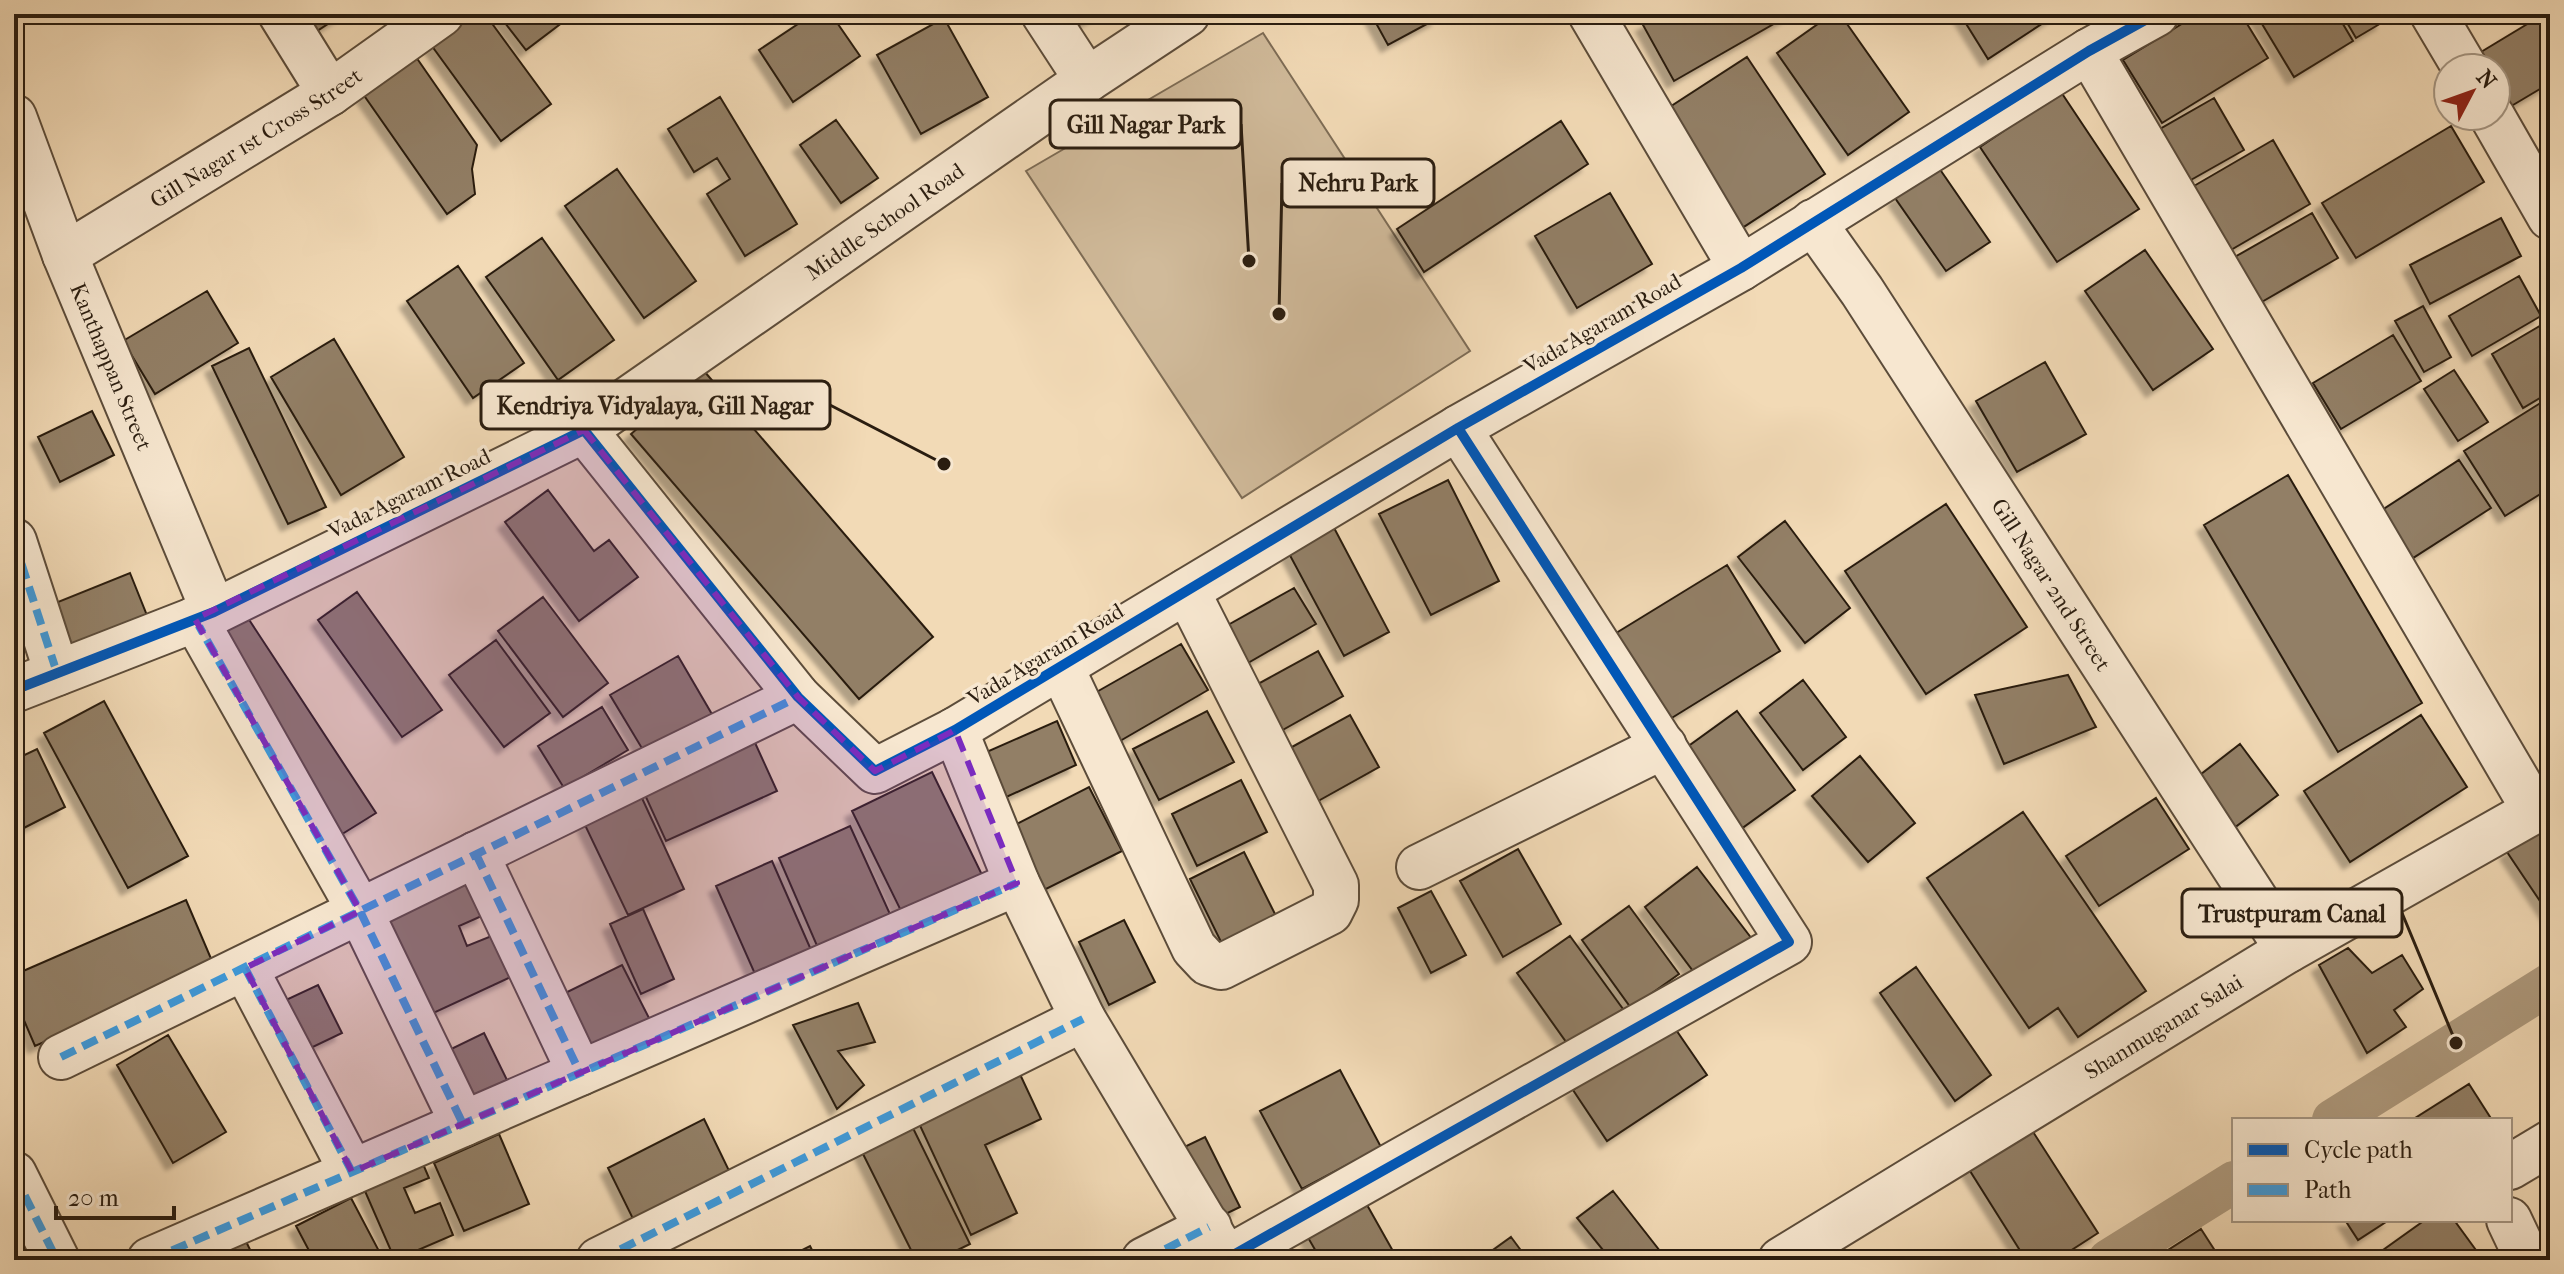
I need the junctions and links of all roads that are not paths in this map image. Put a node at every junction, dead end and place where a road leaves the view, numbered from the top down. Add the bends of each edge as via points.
1 (281, 14) edge
2 (441, 14) edge
3 (1044, 14) edge
4 (1187, 14) edge
5 (1591, 14) edge
6 (2433, 14) edge
7 (2122, 28) edge
8 (2456, 52) edge
9 (1087, 80) junction
10 (330, 93) junction
11 (14, 117) edge
12 (2501, 132) edge
13 (2550, 217) edge
14 (1813, 222) junction
15 (65, 255) junction
16 (1741, 268) junction
17 (1458, 428) junction
18 (584, 430) junction
19 (14, 541) edge
20 (1187, 591) junction
21 (205, 615) junction
22 (1061, 667) junction
23 (57, 673) junction
24 (14, 690) edge
25 (798, 697) junction
26 (955, 730) junction
27 (1664, 746) junction
28 (2542, 806) edge
29 (476, 854) junction
30 (1419, 867) dead end
31 (1017, 883) junction
32 (360, 911) junction
33 (2288, 950) junction
34 (245, 968) junction
35 (1083, 1019) junction
36 (61, 1057) dead end
37 (580, 1073) junction
38 (463, 1124) junction
39 (2550, 1143) edge
40 (2512, 1166) edge
41 (352, 1172) junction
42 (14, 1174) edge
43 (2510, 1222) edge
44 (1221, 1248) edge
45 (57, 1260) edge
46 (150, 1260) edge
47 (599, 1260) edge
48 (1144, 1260) edge
49 (1781, 1260) edge
50 (2528, 1260) edge

1 - 10 street
2 - 10 street, Gill Nagar 1st Cross Street
3 - 9 street
4 - 9 street, Middle School Road
5 - 16 street
6 - 8 street
7 - 14 street, Vada Agaram Road
7 - 28 street
9 - 18 street, Middle School Road
10 - 15 street, Gill Nagar 1st Cross Street
11 - 15 street, Kanthappan Street
12 - 13 street
14 - 16 street, Vada Agaram Road
14 - 33 street, Gill Nagar 2nd Street
15 - 21 street, Kanthappan Street
16 - 17 street, Vada Agaram Road
17 - 20 street, Vada Agaram Road
17 - 27 street
18 - 21 street, Vada Agaram Road
18 - 25 street, Vada Agaram Road
19 - 23 street
20 - 22 street, Vada Agaram Road
20 - 22 street via 1336,885 1330,912 1221,967 1208,963 1194,948
21 - 23 street, Vada Agaram Road
21 - 32 street, Kanthappan Street
22 - 26 street, Vada Agaram Road
23 - 24 street, Vada Agaram Road
25 - 26 street, Vada Agaram Road via 875,771
25 - 29 street
26 - 31 street
27 - 30 street
27 - 44 street via 1789,942
28 - 33 street, Shanmuganar Salai
29 - 32 street
29 - 37 street
31 - 35 street
31 - 37 street
32 - 34 street
32 - 38 street, Kanthappan Street
33 - 49 street, Shanmuganar Salai
34 - 36 street
34 - 41 street
35 - 44 street
35 - 47 street
37 - 38 street
38 - 41 street
39 - 40 street
41 - 46 street
42 - 45 street
43 - 50 street
44 - 48 street

